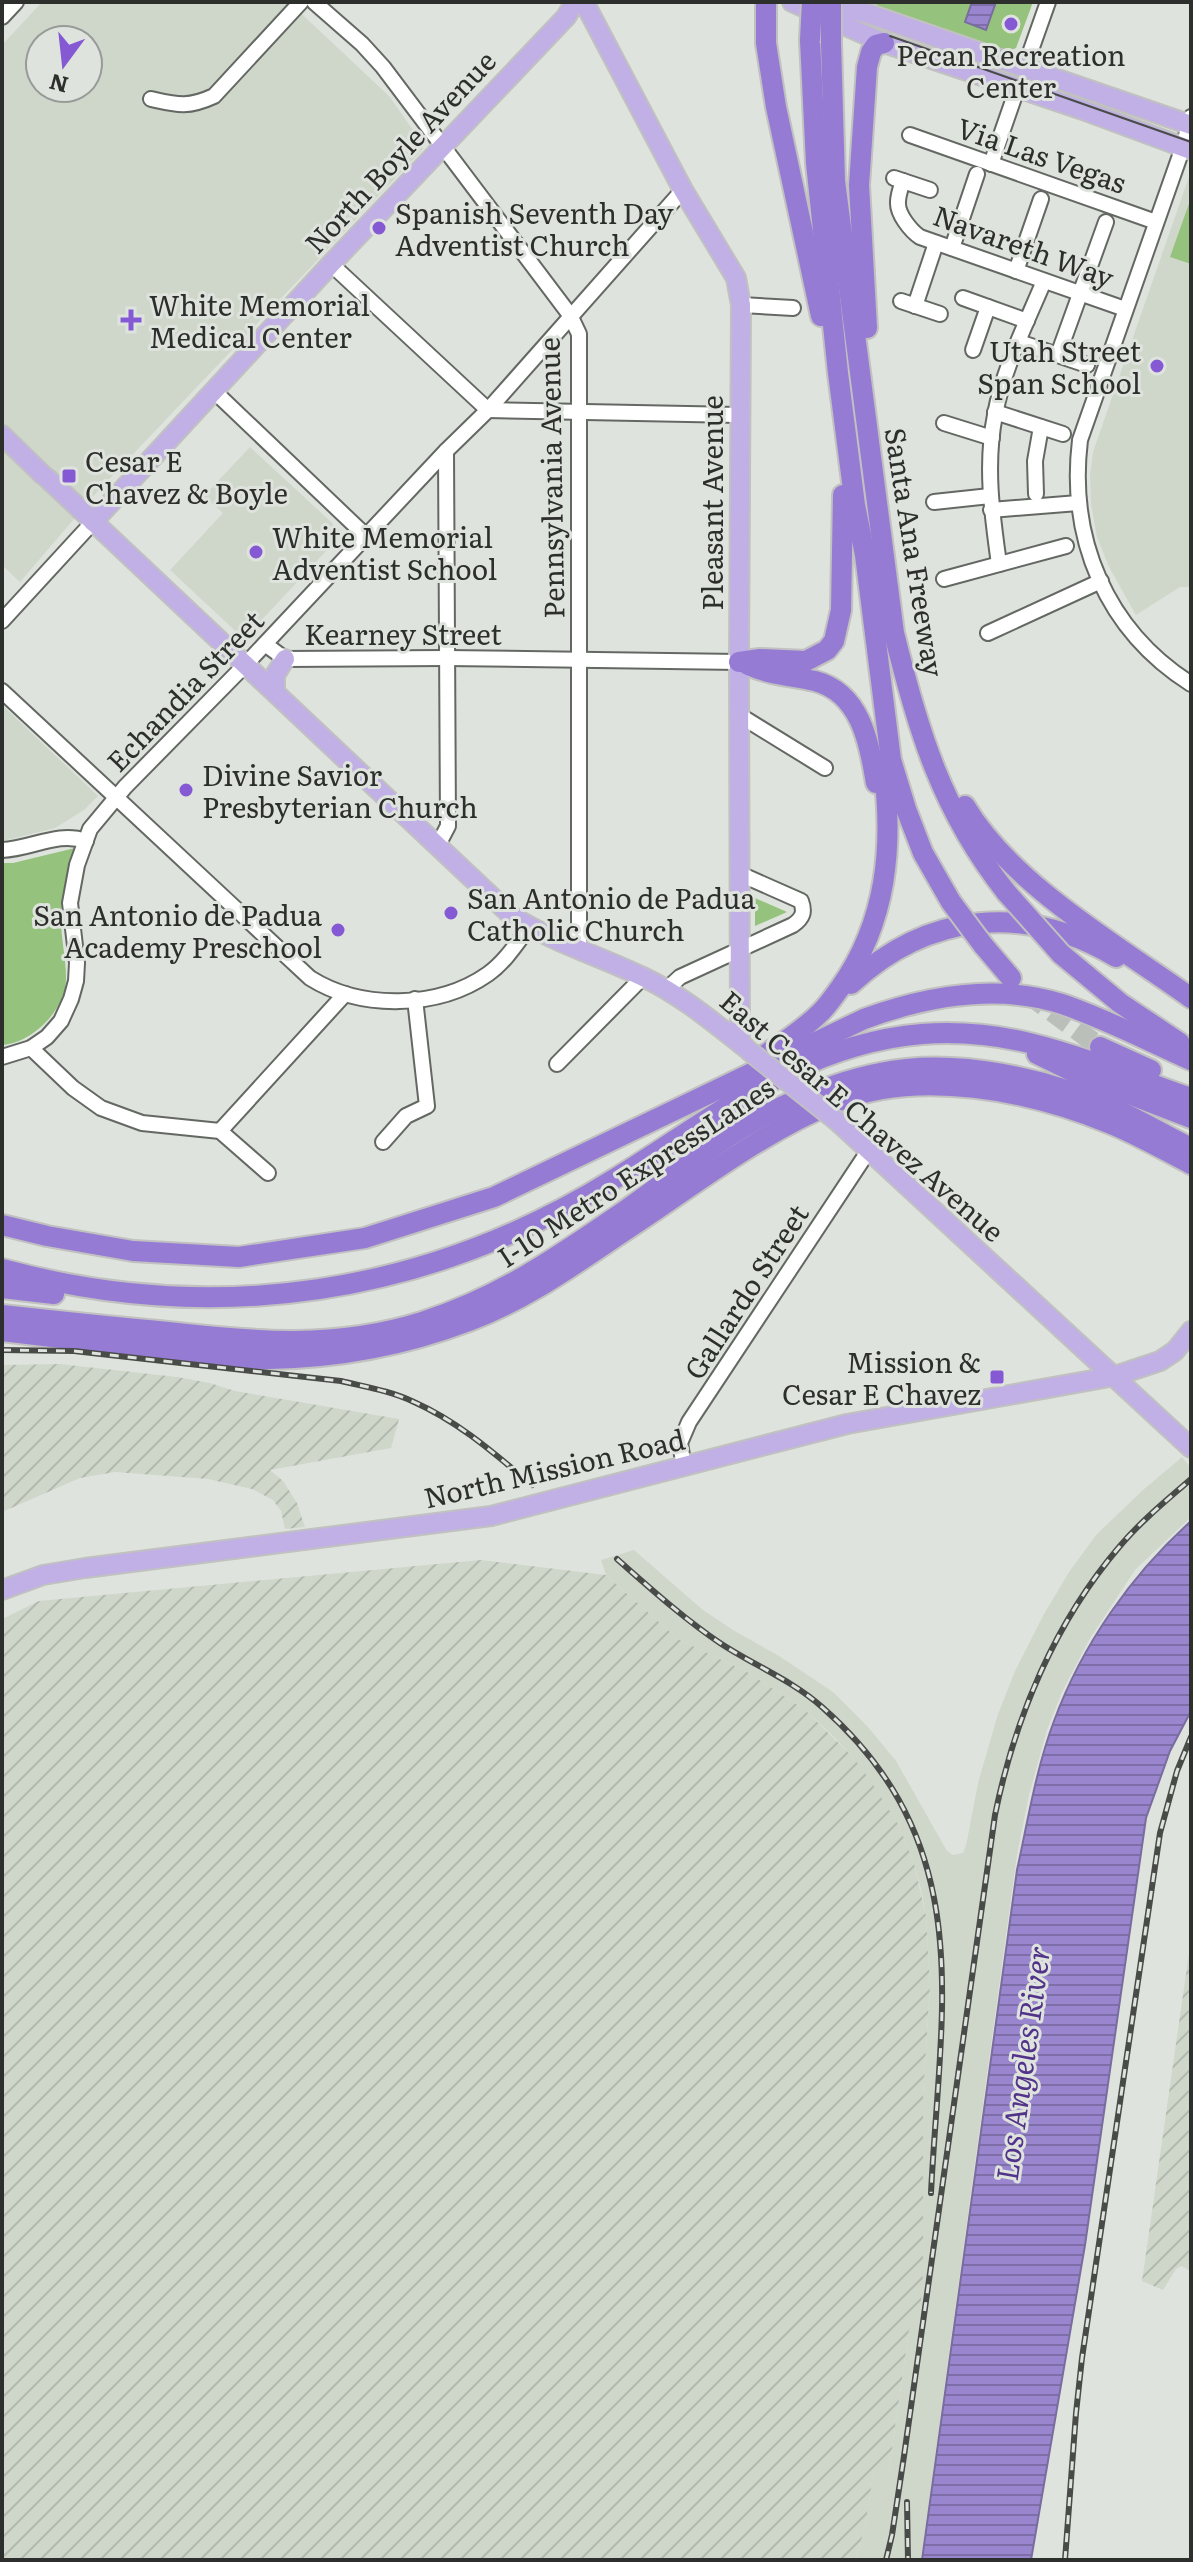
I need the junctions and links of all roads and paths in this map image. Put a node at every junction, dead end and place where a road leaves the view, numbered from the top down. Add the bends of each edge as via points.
1 (16, 2) edge
2 (314, 2) edge
3 (559, 2) edge
4 (566, 2) edge
5 (575, 2) edge
6 (584, 2) edge
7 (766, 2) edge
8 (792, 2) edge
9 (812, 2) edge
10 (822, 2) edge
11 (831, 2) edge
12 (1048, 2) edge
13 (861, 6) edge
14 (296, 7) edge
15 (2, 17) edge
16 (821, 42) junction
17 (884, 43) junction
18 (1025, 67) junction
19 (1017, 89) junction
20 (151, 99) dead end
21 (1190, 122) edge
22 (910, 135) dead end
23 (445, 147) junction
24 (1187, 148) edge
25 (991, 164) junction
26 (977, 174) dead end
27 (683, 190) junction
28 (930, 190) dead end
29 (1041, 199) dead end
30 (1106, 222) dead end
31 (1156, 222) junction
32 (936, 243) junction
33 (952, 248) junction
34 (331, 264) junction
35 (1016, 271) junction
36 (1044, 281) junction
37 (1080, 293) junction
38 (963, 298) dead end
39 (741, 305) junction
40 (988, 307) junction
41 (793, 308) dead end
42 (1125, 309) junction
43 (940, 314) dead end
44 (570, 315) junction
45 (1027, 321) junction
46 (1019, 342) junction
47 (973, 350) dead end
48 (1058, 355) junction
49 (1087, 365) dead end
50 (838, 373) junction
51 (215, 392) junction
52 (866, 408) junction
53 (488, 410) junction
54 (995, 412) junction
55 (581, 413) junction
56 (739, 415) junction
57 (944, 423) dead end
58 (1041, 427) junction
59 (1063, 434) dead end
60 (2, 435) edge
61 (992, 438) junction
62 (446, 451) junction
63 (850, 456) junction
64 (1036, 494) dead end
65 (934, 502) dead end
66 (990, 503) junction
67 (1078, 503) junction
68 (855, 505) junction
69 (93, 522) junction
70 (366, 536) junction
71 (1066, 546) dead end
72 (999, 564) junction
73 (944, 579) dead end
74 (1101, 581) junction
75 (2, 621) edge
76 (988, 633) dead end
77 (265, 644) junction
78 (446, 658) junction
79 (285, 659) junction
80 (578, 660) junction
81 (739, 662) junction
82 (246, 664) junction
83 (1191, 684) edge
84 (275, 691) junction
85 (4, 694) edge
86 (909, 695) junction
87 (739, 715) junction
88 (825, 768) dead end
89 (116, 798) junction
90 (86, 841) junction
91 (438, 845) junction
92 (889, 846) junction
93 (2, 850) edge
94 (740, 874) junction
95 (529, 927) junction
96 (740, 949) junction
97 (579, 950) junction
98 (643, 977) junction
99 (1011, 978) tunnel mouth
100 (667, 989) junction
101 (345, 994) junction
102 (415, 999) junction
103 (1191, 1000) edge
104 (823, 1011) junction
105 (951, 1033) junction
106 (744, 1046) junction
107 (1100, 1047) tunnel mouth
108 (31, 1048) junction
109 (1191, 1049) edge
110 (2, 1057) edge
111 (1191, 1060) edge
112 (557, 1064) dead end
113 (1191, 1088) edge
114 (1191, 1098) edge
115 (674, 1111) junction
116 (1116, 1118) junction
117 (1191, 1118) edge
118 (220, 1131) junction
119 (1191, 1132) edge
120 (383, 1142) dead end
121 (1191, 1148) edge
122 (869, 1150) junction
123 (1191, 1164) edge
124 (268, 1173) dead end
125 (2, 1225) edge
126 (463, 1254) junction
127 (2, 1269) edge
128 (2, 1288) edge
129 (2, 1315) edge
130 (2, 1331) edge
131 (1191, 1331) edge
132 (1115, 1376) junction
133 (1191, 1448) edge
134 (684, 1467) junction
135 (2, 1590) edge

1 - 15 street
2 - 23 street, Pennsylvania Avenue via 383,67
3 - 4 street
5 - 23 main road, North Boyle Avenue
6 - 27 main road, Pleasant Avenue
7 - 50 highway via 776,107 827,345
8 - 17 main road
9 - 16 highway, Santa Ana Freeway, bridge
10 - 13 main road
11 - 16 highway, Santa Ana Freeway, bridge
12 - 18 street
13 - 18 main road
14 - 20 street via 214,96 179,106
16 - 50 highway, Santa Ana Freeway via 816,163
16 - 52 highway, Santa Ana Freeway
17 - 19 main road
17 - 52 highway via 874,47 868,61 859,185 870,374
18 - 21 main road
19 - 24 main road
19 - 25 street
21 - 24 street
22 - 25 street, Via Las Vegas
23 - 34 main road, North Boyle Avenue
23 - 44 street, Pennsylvania Avenue
24 - 31 street
25 - 31 street, Via Las Vegas
26 - 33 street
27 - 39 main road, Pleasant Avenue via 736,278
27 - 44 street, Echandia Street
28 - 32 street, Navareth Way via 898,179 899,209 913,232
29 - 35 street
30 - 37 street
31 - 42 street
32 - 33 street, Navareth Way
32 - 43 street via 908,303
33 - 35 street, Navareth Way
34 - 51 main road, North Boyle Avenue
34 - 53 street
35 - 36 street, Navareth Way
36 - 37 street, Navareth Way
36 - 45 street
37 - 42 street, Navareth Way
37 - 48 street
38 - 40 street
39 - 41 street
39 - 56 main road, Pleasant Avenue
40 - 45 street
40 - 47 street
42 - 67 street via 1080,440
44 - 53 street, Echandia Street
44 - 55 street, Pennsylvania Avenue via 579,334
45 - 46 street
46 - 48 street
46 - 54 street
48 - 49 street
50 - 63 highway, Santa Ana Freeway
51 - 69 main road, North Boyle Avenue
51 - 70 street
52 - 86 highway, Santa Ana Freeway via 894,633
53 - 55 street
53 - 62 street, Echandia Street
54 - 58 street
54 - 61 street
55 - 56 street
55 - 80 street, Pennsylvania Avenue
56 - 81 main road, Pleasant Avenue
57 - 61 street
58 - 59 street
58 - 64 street
60 - 69 main road, East Cesar E Chavez Avenue
61 - 66 street
62 - 70 street, Echandia Street
62 - 78 street
63 - 68 highway, Santa Ana Freeway
63 - 81 highway via 843,480 841,610 834,641 806,661
65 - 66 street
66 - 67 street
66 - 72 street
67 - 74 street via 1084,540
68 - 92 highway via 852,525
68 - 99 highway, Santa Ana Freeway, bridge via 891,760 906,809 951,902
69 - 75 street, North Boyle Avenue
69 - 82 main road, East Cesar E Chavez Avenue
70 - 77 street, Echandia Street
71 - 72 street
72 - 73 street
74 - 76 street
74 - 83 street via 1121,620 1173,673
77 - 79 street, Kearney Street
77 - 82 street, Echandia Street
78 - 79 street, Kearney Street
78 - 80 street, Kearney Street
78 - 91 street via 448,826
79 - 84 main road via 275,675
80 - 81 street, Kearney Street
80 - 97 street, Pennsylvania Avenue
81 - 87 main road, Pleasant Avenue
81 - 92 highway via 765,673 822,683 849,703 869,743
82 - 84 main road, East Cesar E Chavez Avenue
82 - 89 street, Echandia Street
84 - 91 main road, East Cesar E Chavez Avenue
85 - 89 street
86 - 103 highway via 969,812 1008,861 1043,893
86 - 109 highway, Santa Ana Freeway, bridge via 932,767 986,867 1061,954 1120,1003
87 - 88 street
87 - 94 main road, Pleasant Avenue
89 - 90 street, Echandia Street
89 - 101 street via 310,978
90 - 93 street via 71,836
90 - 108 street, Echandia Street via 70,903 76,981 61,1021
91 - 95 main road, East Cesar E Chavez Avenue
92 - 104 highway via 874,926 855,966
94 - 96 main road, Pleasant Avenue
94 - 96 street via 801,901 804,909 793,925
95 - 97 main road, East Cesar E Chavez Avenue
95 - 102 street via 489,973 442,995
96 - 100 street via 680,977
96 - 106 main road, Pleasant Avenue
97 - 98 main road, East Cesar E Chavez Avenue
98 - 100 main road, East Cesar E Chavez Avenue
98 - 112 street
100 - 106 main road, East Cesar E Chavez Avenue
101 - 102 street
101 - 118 street
102 - 120 street via 427,1106 406,1116
103 - 104 highway via 1102,949 1051,930 998,922 959,924 905,943 874,963
104 - 115 highway via 785,1042
105 - 114 highway via 1034,1042
105 - 117 highway via 1044,1056
105 - 126 highway via 883,1039 810,1062 738,1098 560,1212
106 - 122 main road, East Cesar E Chavez Avenue, bridge
107 - 113 highway
108 - 110 street, Echandia Street
108 - 118 street via 101,1108 142,1123
111 - 115 highway via 1060,1003 1008,994 943,996 864,1019
115 - 125 highway via 494,1197 365,1238 239,1257 133,1251
116 - 119 highway
116 - 121 highway, I-10 Metro ExpressLanes
116 - 123 highway, I-10 Metro ExpressLanes
116 - 129 highway, I-10 Metro ExpressLanes via 1042,1083 993,1073 935,1068 883,1072 781,1107 548,1264 462,1308 418,1323 365,1336 255,1342
116 - 130 highway, I-10 Metro ExpressLanes via 971,1088 906,1087 838,1101 751,1147 516,1301 470,1321 369,1349 267,1359
118 - 124 street
122 - 132 main road, East Cesar E Chavez Avenue
122 - 134 street, Gallardo Street via 689,1422 680,1443
126 - 127 highway via 329,1289 223,1298 118,1293
126 - 128 highway via 391,1285 269,1309 168,1308
131 - 132 main road, North Mission Road via 1160,1361
132 - 133 main road, East Cesar E Chavez Avenue
132 - 134 main road, North Mission Road via 847,1424
134 - 135 main road, North Mission Road via 491,1516 85,1568

